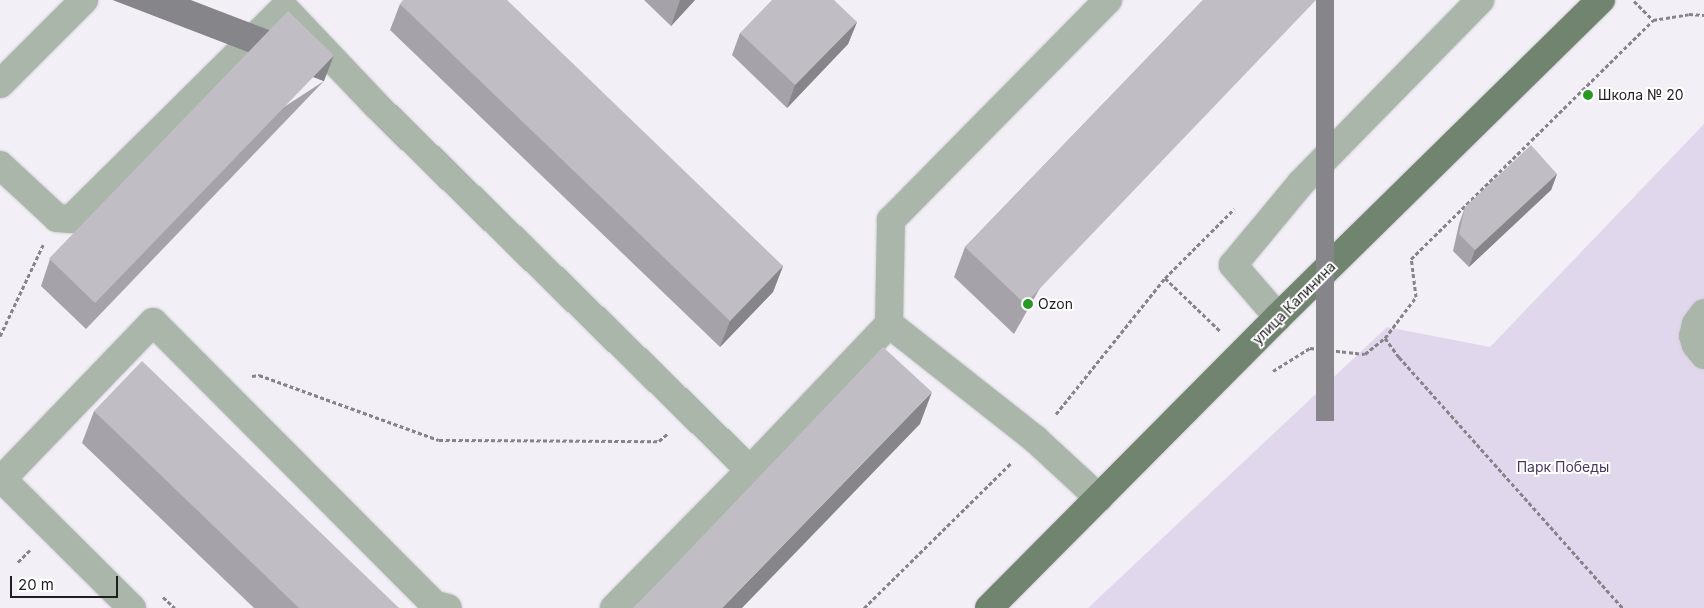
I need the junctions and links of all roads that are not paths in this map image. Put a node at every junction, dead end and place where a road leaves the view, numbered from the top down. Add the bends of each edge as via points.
1 (84, 0) edge
2 (1108, 0) edge
3 (1480, 0) edge
4 (1590, 4) edge
5 (0, 84) edge
6 (0, 165) edge
7 (1704, 313) edge
8 (1278, 317) junction
9 (889, 324) junction
10 (1704, 355) edge
11 (750, 470) junction
12 (1, 478) edge
13 (1098, 498) junction
14 (132, 608) edge
15 (448, 608) edge
16 (614, 608) edge
17 (989, 608) edge

1 - 5 street
2 - 9 street via 891,220
3 - 8 street via 1301,183 1233,265
4 - 8 main road, улица Калинина
6 - 11 street via 57,218 71,218 284,8 378,107
7 - 10 street via 1693,336
8 - 13 main road, улица Калинина
9 - 11 street
9 - 13 street via 1035,439
11 - 16 street
12 - 14 street
12 - 15 street via 153,322 436,605
13 - 17 main road, улица Калинина

